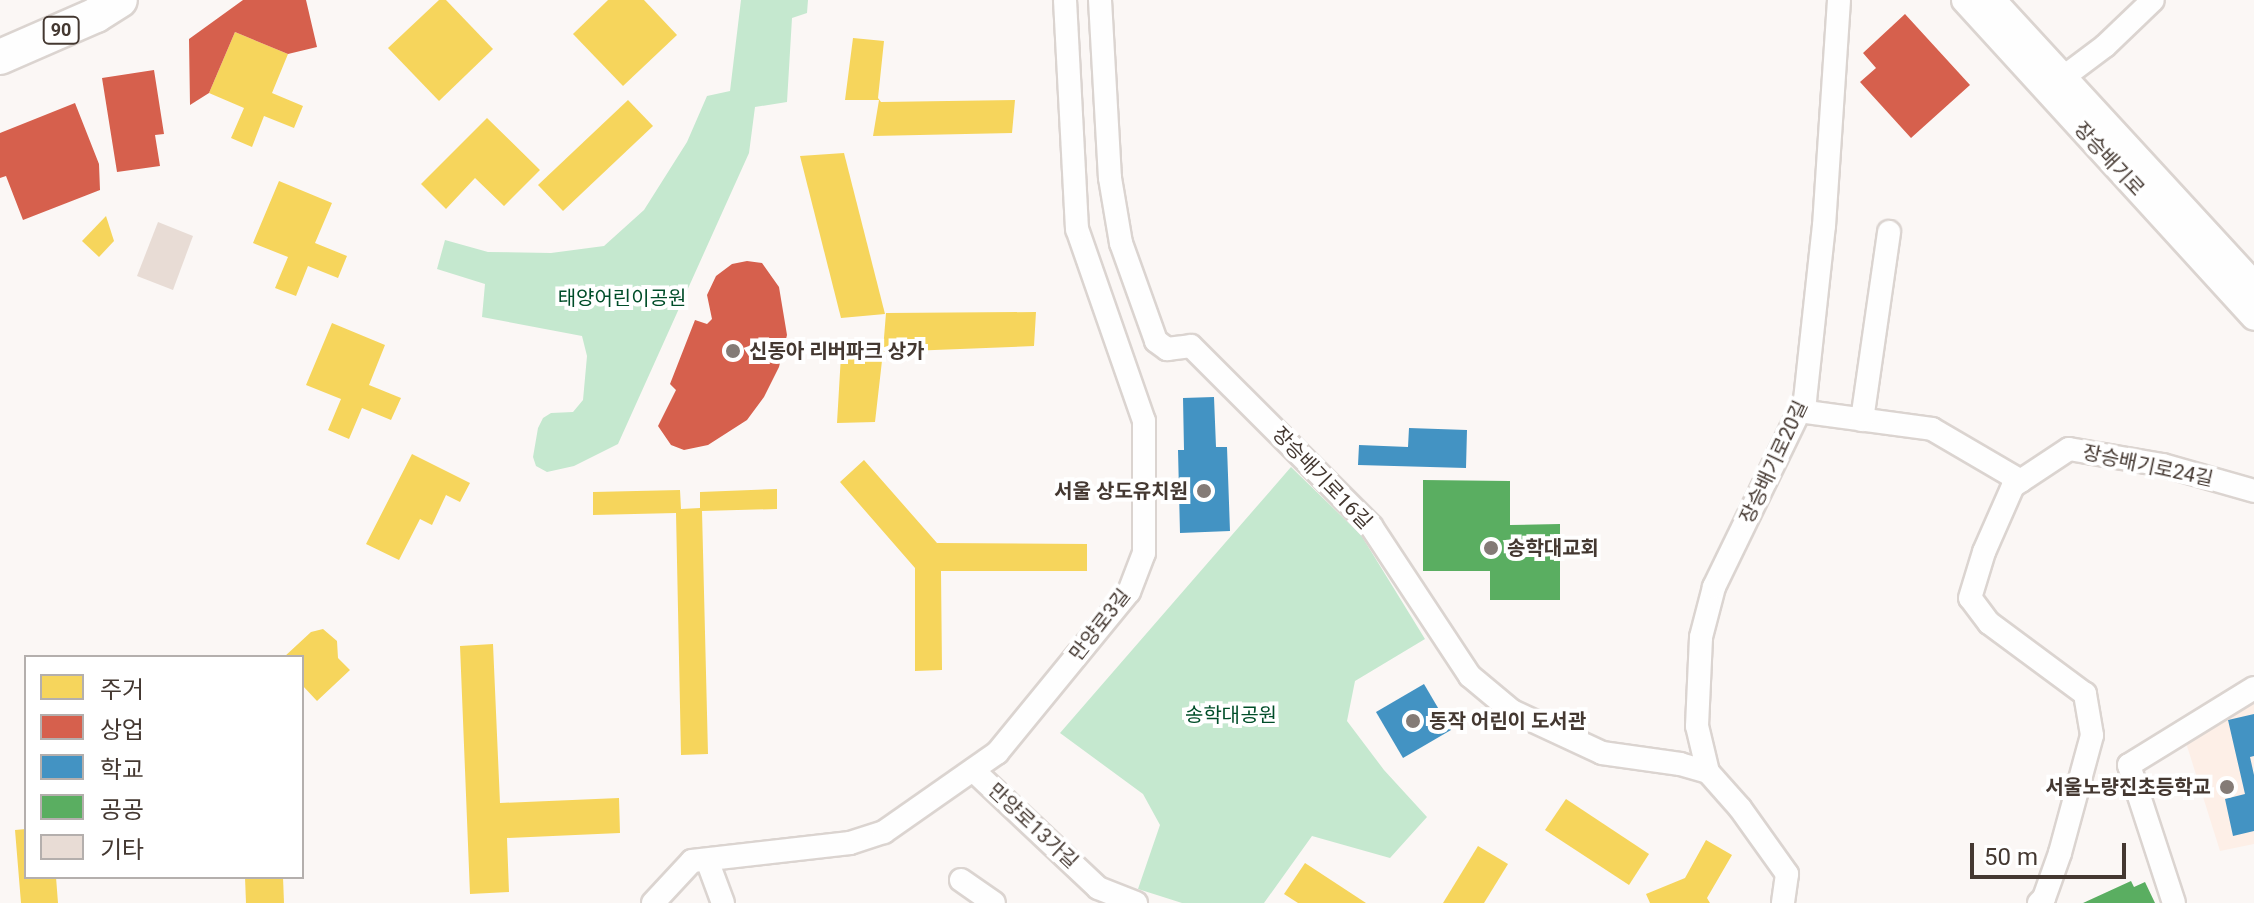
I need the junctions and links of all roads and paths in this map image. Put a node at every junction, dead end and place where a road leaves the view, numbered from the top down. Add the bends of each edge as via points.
1 (120, 0) edge
2 (1065, 0) edge
3 (1100, 0) edge
4 (1839, 0) edge
5 (1965, 0) edge
6 (1992, 0) edge
7 (2153, 0) edge
8 (0, 57) edge
9 (2061, 79) junction
10 (1889, 232) dead end
11 (2254, 285) edge
12 (2254, 317) edge
13 (1799, 411) junction
14 (1862, 420) junction
15 (2021, 481) junction
16 (2254, 491) edge
17 (2254, 688) edge
18 (973, 770) junction
19 (1708, 772) junction
20 (707, 860) junction
21 (961, 880) dead end
22 (653, 903) edge
23 (723, 903) edge
24 (994, 903) edge
25 (1136, 903) edge
26 (1783, 903) edge
27 (2039, 903) edge
28 (2174, 903) edge

1 - 8 main road, 90
2 - 18 street, 만양로3길 via 1077,229 1144,421 1144,553 1129,592 997,753
3 - 19 street, 장승배기로16길 via 1116,217 1156,341 1167,349 1191,346 1371,526 1470,676 1512,711 1602,753
4 - 13 street, 장승배기로20길 via 1824,226 1805,400
5 - 12 street, 장승배기로
6 - 9 street, 장승배기로
7 - 9 street
9 - 11 street, 장승배기로
10 - 14 street
13 - 14 street
13 - 19 street, 장승배기로20길 via 1714,587 1701,637 1697,726
14 - 15 street via 1932,429
15 - 16 street, 장승배기로24길 via 2069,449 2163,465
15 - 27 street, 장승배기로24길 via 2013,486 1984,552 1970,598 1989,623 2085,694 2092,735 2060,853
17 - 28 street via 2129,765
18 - 20 street, 만양로3길 via 884,832 850,843
18 - 25 street, 만양로13가길 via 1098,888
19 - 26 street via 1787,874
20 - 22 street, 만양로3길 via 692,861
20 - 23 street
21 - 24 street

